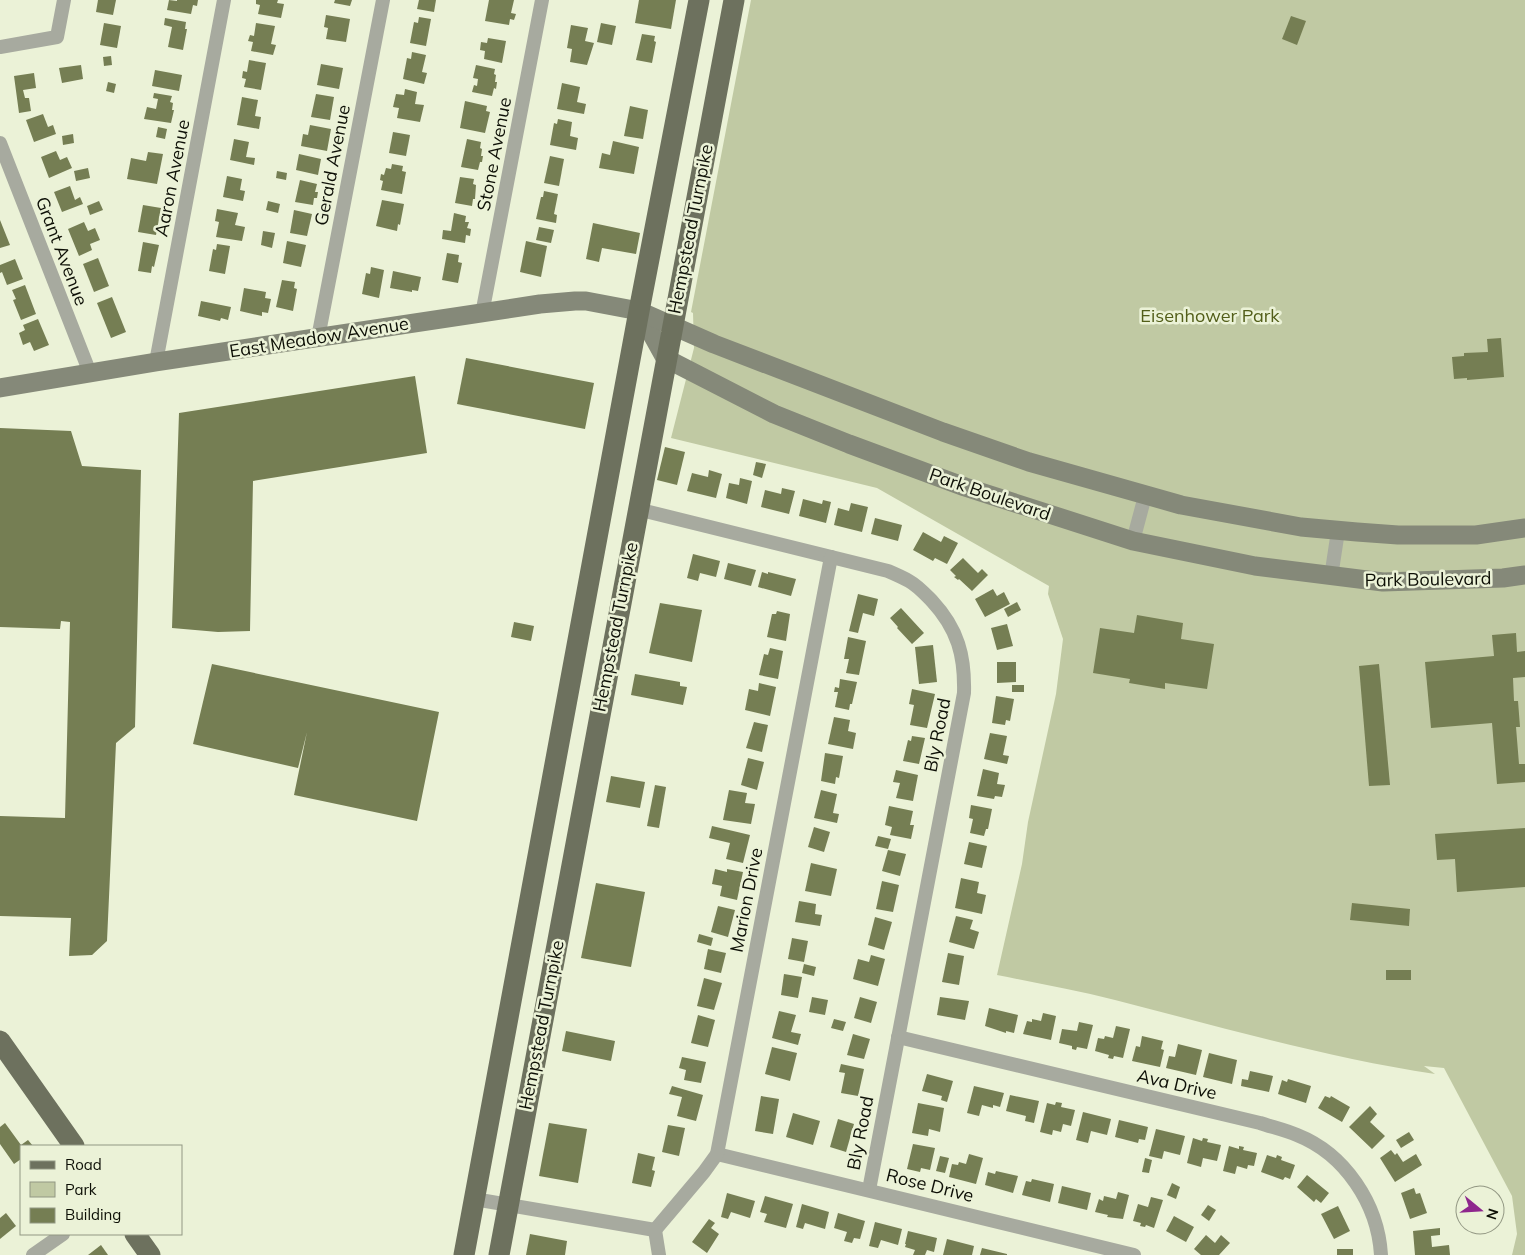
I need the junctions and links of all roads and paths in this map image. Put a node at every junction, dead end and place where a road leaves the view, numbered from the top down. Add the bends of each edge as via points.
1 (64, 0) edge
2 (224, 0) edge
3 (383, 0) edge
4 (542, 0) edge
5 (699, 0) edge
6 (734, 0) edge
7 (0, 47) edge
8 (0, 143) edge
9 (639, 311) junction
10 (482, 314) junction
11 (672, 326) junction
12 (318, 338) junction
13 (665, 358) junction
14 (156, 362) junction
15 (90, 373) junction
16 (0, 388) edge
17 (1145, 496) junction
18 (637, 510) junction
19 (1525, 528) edge
20 (1338, 531) junction
21 (1134, 541) junction
22 (831, 557) junction
23 (1525, 575) edge
24 (1331, 577) junction
25 (898, 1037) junction
26 (0, 1041) edge
27 (73, 1145) edge
28 (716, 1154) junction
29 (869, 1190) junction
30 (474, 1199) junction
31 (507, 1205) junction
32 (655, 1230) junction
33 (62, 1235) edge
34 (136, 1235) edge
35 (32, 1255) edge
36 (150, 1255) edge
37 (464, 1255) edge
38 (499, 1255) edge
39 (659, 1255) edge
40 (1134, 1255) edge
41 (1381, 1255) edge

1 - 7 street via 57,37
2 - 14 street, Aaron Avenue
3 - 12 street, Gerald Avenue
4 - 10 street, Stone Avenue
5 - 9 main road, Hempstead Turnpike
6 - 11 main road, Hempstead Turnpike
8 - 15 street, Grant Avenue
9 - 10 street, East Meadow Avenue via 575,301
9 - 11 street, East Meadow Avenue
9 - 13 street
9 - 30 main road, Hempstead Turnpike
10 - 12 street, East Meadow Avenue
11 - 13 main road, Hempstead Turnpike
11 - 17 street via 943,432 1029,462
12 - 14 street, East Meadow Avenue
13 - 18 main road, Hempstead Turnpike
13 - 21 street, Park Boulevard via 774,414 849,444
14 - 15 street, East Meadow Avenue
15 - 16 street, East Meadow Avenue
17 - 20 street via 1221,513
17 - 21 street
18 - 22 street, Bly Road
18 - 31 main road, Hempstead Turnpike
19 - 20 street via 1476,535
20 - 24 street
21 - 24 street, Park Boulevard via 1255,566
22 - 25 street, Bly Road via 888,571 924,593 944,614 956,635 963,664 964,693
22 - 28 street, Marion Drive
23 - 24 street, Park Boulevard via 1383,582
25 - 29 street, Bly Road
25 - 41 street, Ava Drive via 1260,1123 1298,1135 1329,1154 1351,1176 1376,1222
26 - 27 main road
28 - 29 street, Rose Drive
28 - 32 street, Marion Drive
29 - 40 street, Rose Drive
30 - 31 street
30 - 37 main road, Hempstead Turnpike
31 - 32 street
31 - 38 main road, Hempstead Turnpike
32 - 39 street
33 - 35 street
34 - 36 main road

